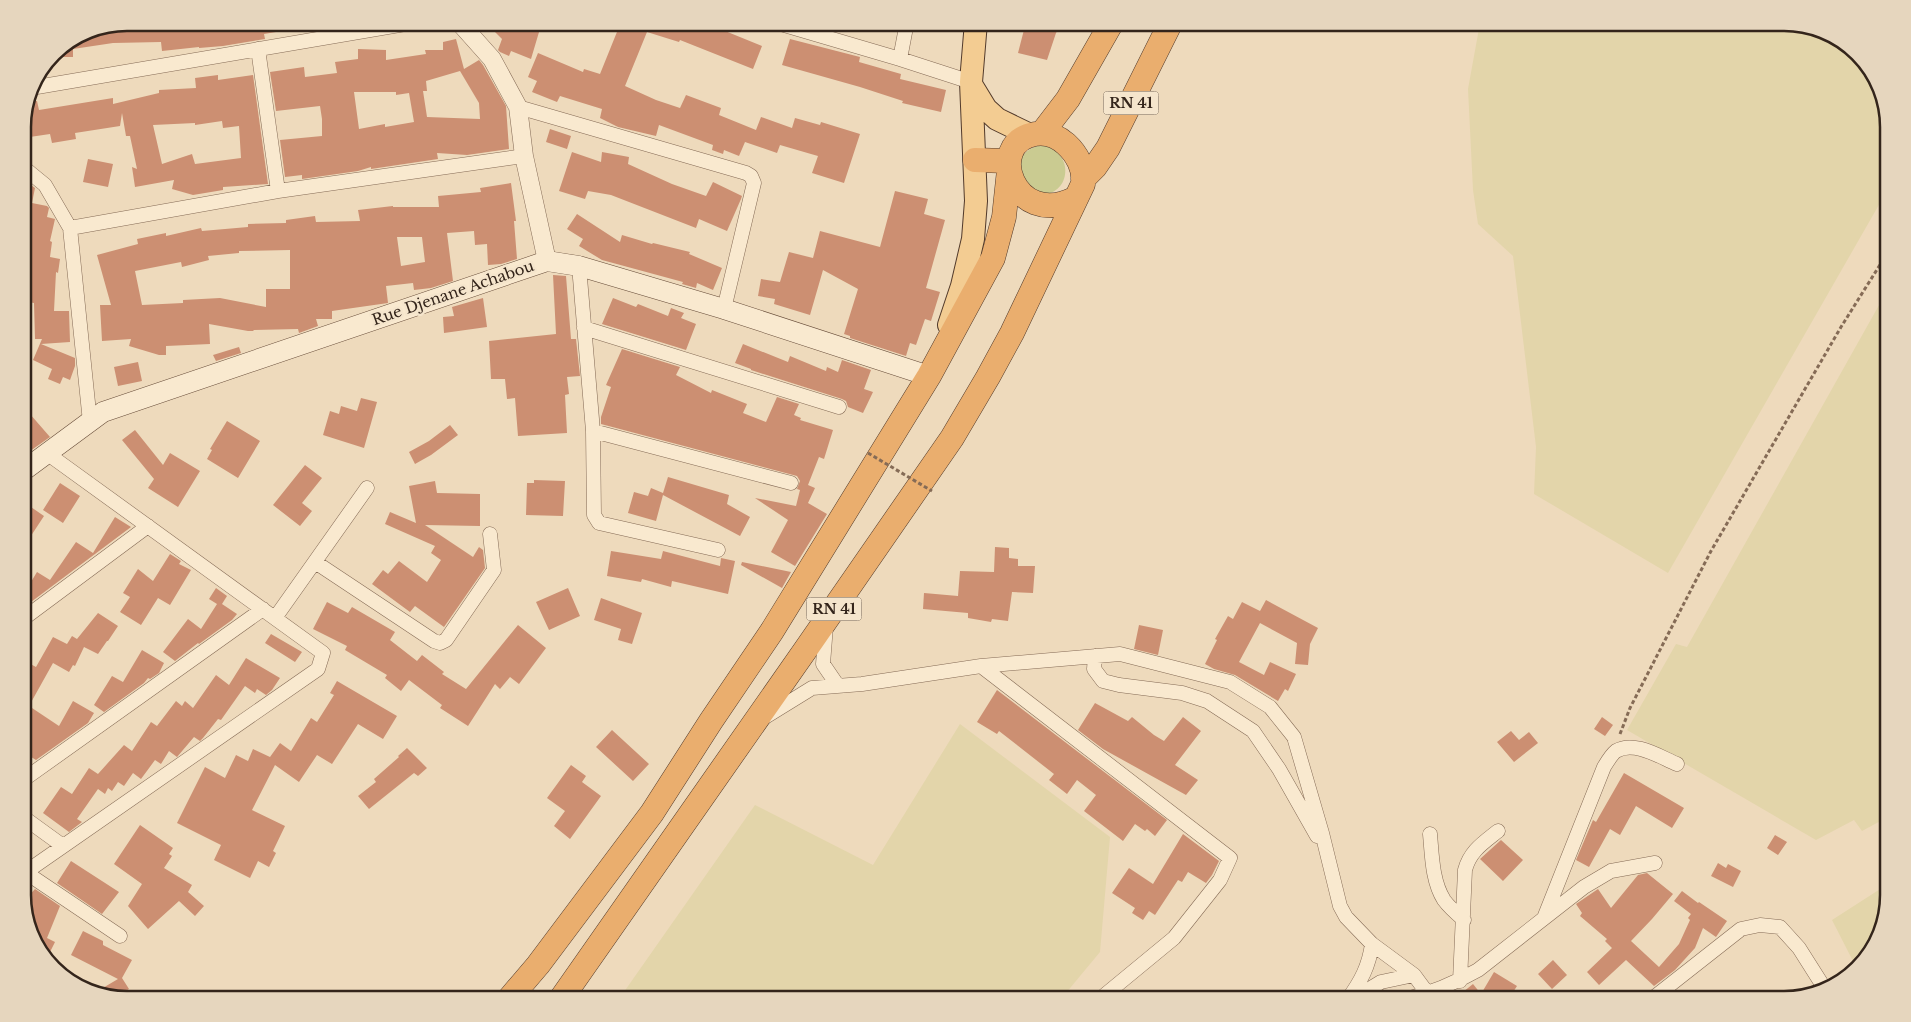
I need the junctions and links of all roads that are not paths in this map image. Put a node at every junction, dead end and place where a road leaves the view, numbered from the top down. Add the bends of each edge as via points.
1 (364, 31) edge
2 (467, 31) edge
3 (805, 31) edge
4 (905, 31) edge
5 (975, 31) edge
6 (1107, 31) edge
7 (1166, 31) edge
8 (258, 49) junction
9 (900, 59) junction
10 (971, 82) junction
11 (40, 87) edge
12 (518, 107) junction
13 (1036, 134) junction
14 (524, 156) junction
15 (975, 160) junction
16 (1009, 166) junction
17 (31, 174) edge
18 (1079, 189) junction
19 (278, 191) junction
20 (70, 228) junction
21 (547, 261) junction
22 (579, 266) junction
23 (724, 309) junction
24 (584, 328) junction
25 (933, 370) junction
26 (839, 406) dead end
27 (90, 422) junction
28 (592, 431) junction
29 (48, 454) junction
30 (31, 466) edge
31 (791, 483) dead end
32 (367, 488) dead end
33 (148, 526) junction
34 (490, 534) dead end
35 (718, 550) dead end
36 (315, 562) junction
37 (263, 610) junction
38 (31, 613) edge
39 (275, 618) junction
40 (826, 620) junction
41 (1095, 656) junction
42 (981, 666) junction
43 (838, 686) junction
44 (753, 723) junction
45 (1677, 764) dead end
46 (31, 770) edge
47 (31, 823) edge
48 (1498, 831) dead end
49 (1430, 834) dead end
50 (63, 846) junction
51 (1327, 855) junction
52 (1655, 863) dead end
53 (31, 868) edge
54 (31, 878) edge
55 (1544, 919) junction
56 (1464, 920) junction
57 (120, 936) dead end
58 (1372, 944) junction
59 (538, 966) junction
60 (1414, 975) junction
61 (1460, 980) junction
62 (1822, 983) edge
63 (517, 991) edge
64 (524, 991) edge
65 (567, 991) edge
66 (1111, 991) edge
67 (1354, 991) edge
68 (1368, 991) edge
69 (1425, 991) edge
70 (1440, 991) edge
71 (1663, 991) edge

1 - 8 street
2 - 12 street via 492,59
3 - 9 street
4 - 9 street
5 - 10 main road
6 - 13 highway via 1068,99
7 - 18 highway, RN 41 via 1108,148
8 - 11 street
8 - 19 street
9 - 10 street
10 - 13 main road via 991,114 1010,126
10 - 15 main road
12 - 14 street
12 - 23 street via 751,176 754,183
13 - 16 highway via 1016,145
13 - 18 highway via 1058,138 1071,148 1079,162
14 - 19 street
14 - 21 street
15 - 16 highway
15 - 25 main road via 973,239 962,286
16 - 18 highway via 1012,182 1020,193 1041,205 1064,204
16 - 25 highway, RN 41 via 1003,224 993,258
17 - 20 street via 45,185
18 - 40 highway, RN 41 via 1012,333 984,385 946,446
19 - 20 street
20 - 27 street
21 - 22 main road, Rue Djenane Achabou
21 - 27 main road, Rue Djenane Achabou via 103,412
22 - 23 main road, Rue Djenane Achabou
22 - 24 street
23 - 25 main road, Rue Djenane Achabou
24 - 26 street
24 - 28 street
25 - 59 highway, RN 41 via 772,632 652,812
27 - 29 main road, Rue Djenane Achabou
28 - 31 street
28 - 35 street via 594,515 599,523
29 - 30 main road, Rue Djenane Achabou
29 - 33 street
32 - 36 street
33 - 37 street
33 - 38 street
34 - 36 street via 494,570 446,640 440,643
36 - 39 street
37 - 39 street
37 - 46 street
39 - 50 street via 323,653 318,669
40 - 43 street via 823,664
40 - 44 highway, RN 41
41 - 42 street
41 - 51 street via 1094,669 1103,681 1182,693 1207,701 1253,731 1279,769
41 - 51 street via 1120,654 1230,682 1270,707 1294,737
42 - 43 street
42 - 66 street via 1230,858 1220,880 1174,938
43 - 44 street via 812,688
44 - 65 highway, RN 41
45 - 55 street via 1639,748 1616,751 1604,767
47 - 50 street
48 - 56 street via 1474,850 1468,861
49 - 56 street via 1438,886 1444,900
50 - 53 street
51 - 58 street via 1340,906
52 - 55 street via 1611,872 1584,887
54 - 57 street
55 - 61 street
56 - 61 street
58 - 60 street
58 - 67 street via 1370,960
59 - 63 highway
59 - 64 highway, RN 41
60 - 68 street via 1381,982
60 - 69 street
61 - 70 street
62 - 71 street via 1799,948 1780,927 1760,925 1741,929

